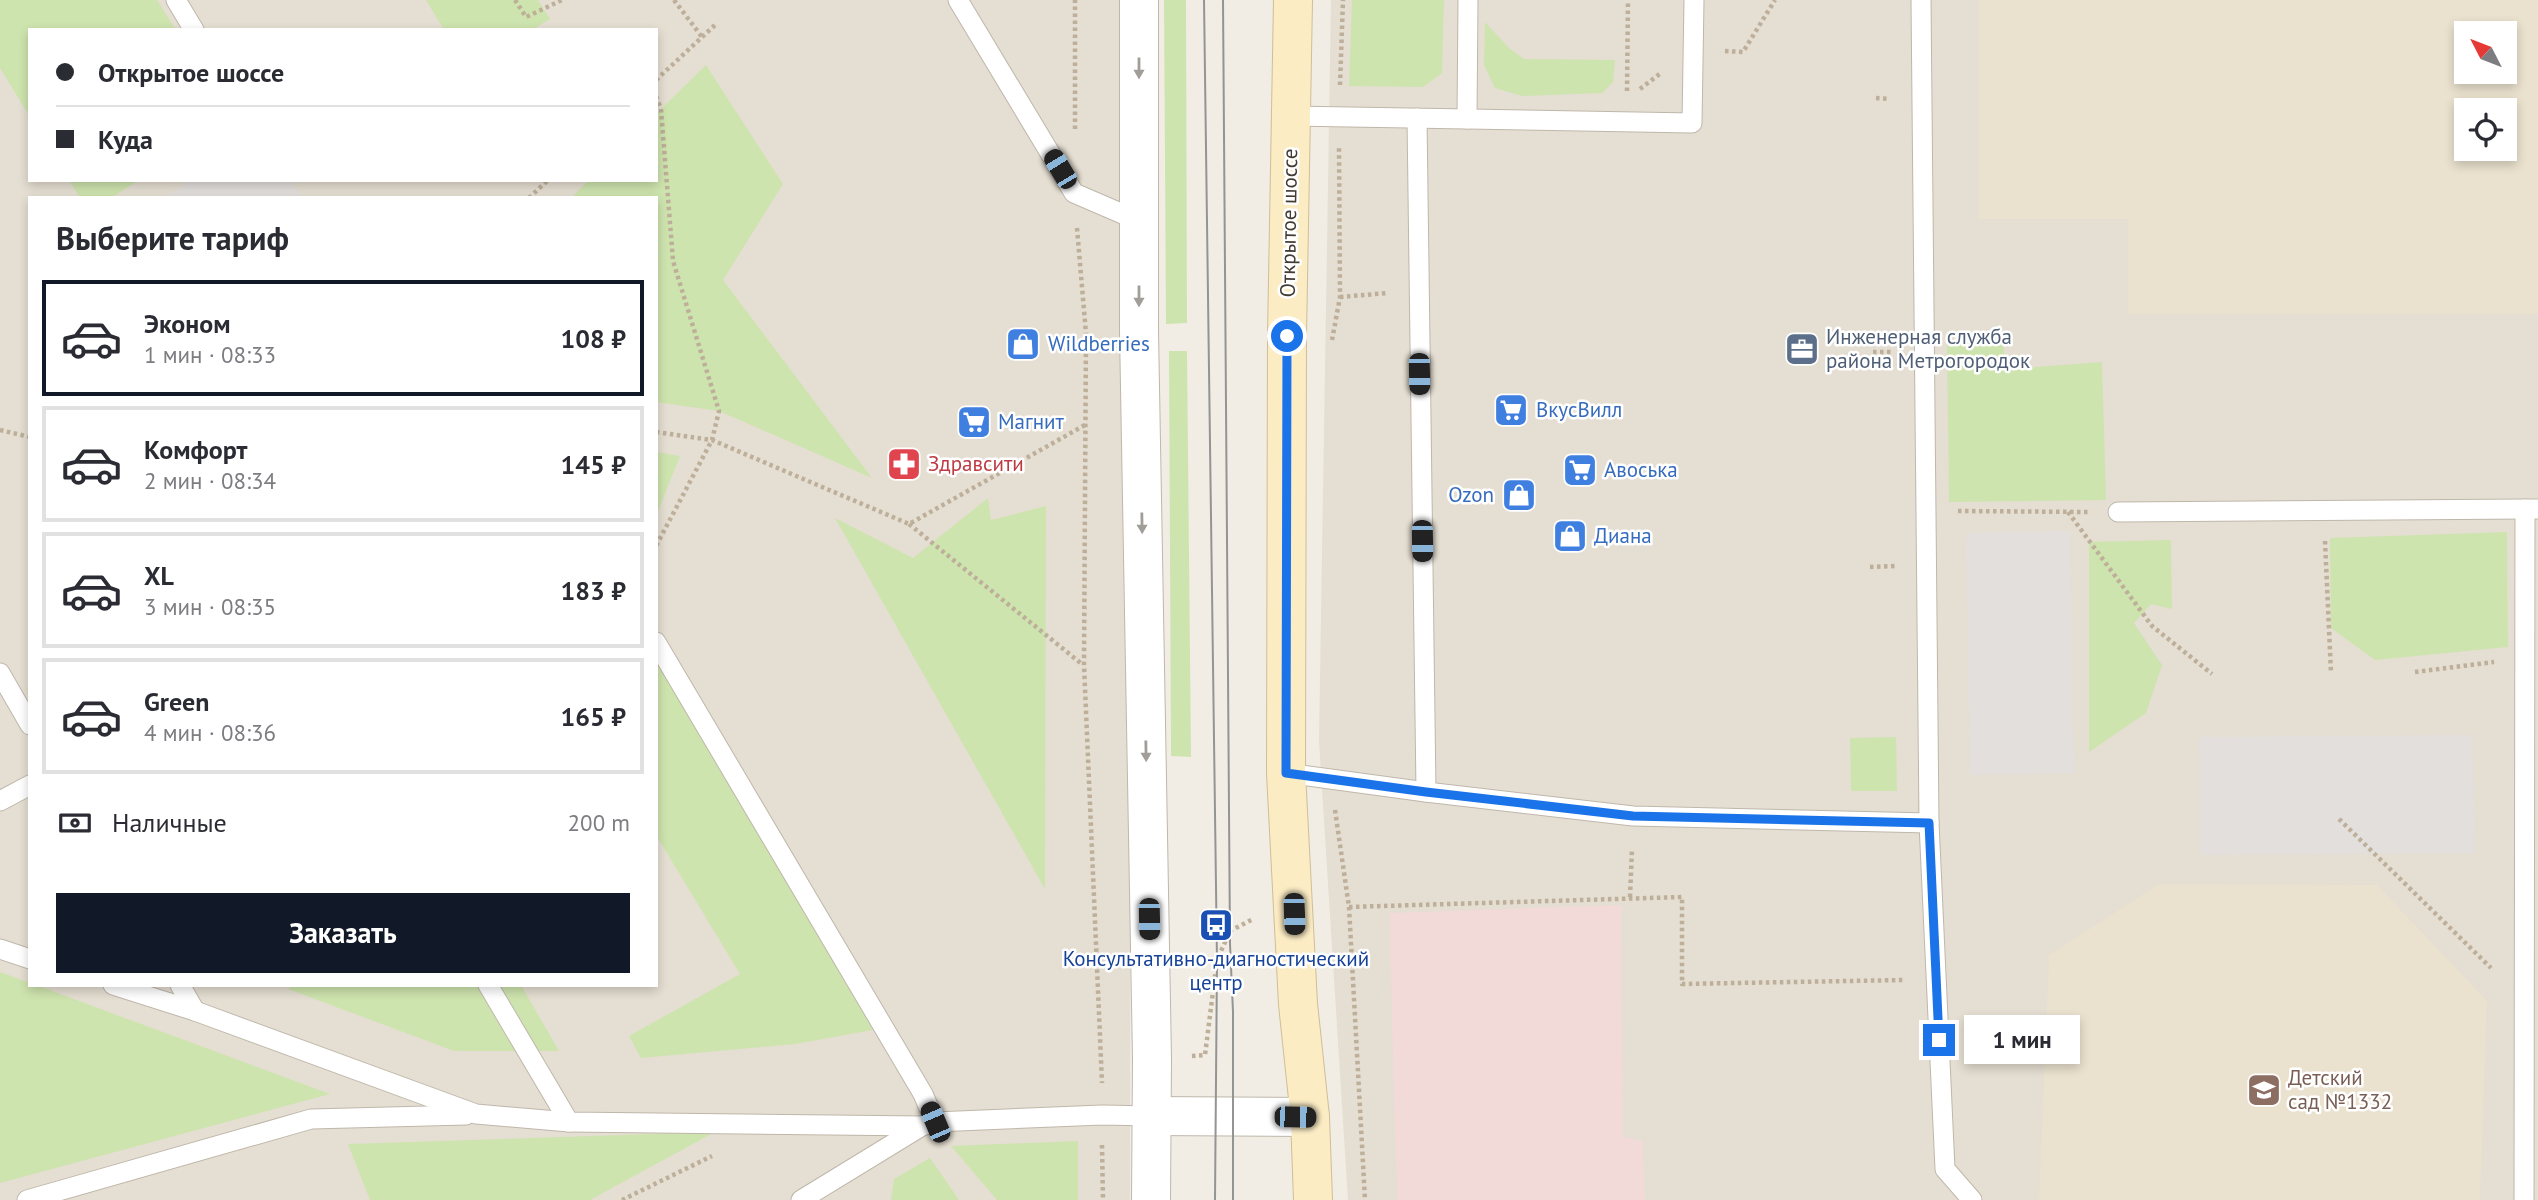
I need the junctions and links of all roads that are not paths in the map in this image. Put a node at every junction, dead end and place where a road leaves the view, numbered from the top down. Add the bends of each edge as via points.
1 (176, 0) edge
2 (958, 0) edge
3 (1139, 0) edge
4 (1293, 0) edge
5 (1468, 0) edge
6 (1694, 0) edge
7 (1921, 0) edge
8 (193, 28) edge
9 (1291, 116) junction
10 (1417, 118) junction
11 (1466, 119) junction
12 (1139, 221) junction
13 (2531, 509) edge
14 (2118, 512) road end
15 (658, 645) edge
16 (0, 673) edge
17 (28, 722) edge
18 (1286, 773) junction
19 (28, 786) edge
20 (1426, 792) junction
21 (0, 802) edge
22 (1929, 823) junction
23 (0, 949) edge
24 (28, 958) edge
25 (119, 987) edge
26 (181, 987) edge
27 (489, 987) edge
28 (195, 1011) junction
29 (476, 1114) junction
30 (1152, 1116) junction
31 (1310, 1117) junction
32 (569, 1122) junction
33 (928, 1124) junction
34 (27, 1200) edge
35 (801, 1200) edge
36 (1152, 1200) edge
37 (1314, 1200) edge
38 (1972, 1200) edge
39 (2524, 1200) edge

1 - 8 lane
2 - 12 lane via 1074,193
3 -> 12 street
4 - 9 street, Открытое шоссе
5 - 11 lane
6 - 11 lane via 1692,123
7 - 22 lane
9 - 10 lane
9 - 18 street, Открытое шоссе
10 - 11 lane
10 - 20 lane
12 -> 30 street
13 - 14 lane
13 - 39 lane via 2524,658
15 - 33 lane via 923,1094
16 - 17 lane
18 - 20 lane
18 - 31 street, Открытое шоссе via 1298,1004
19 - 21 lane
20 - 22 lane via 1633,816
22 - 38 lane via 1944,1169
23 - 24 lane
25 - 28 lane
26 - 28 lane
27 - 32 lane
28 - 29 lane
29 - 32 lane
29 - 34 lane via 311,1119
30 - 31 street
30 - 33 lane
30 - 36 street
31 - 37 street, Открытое шоссе
32 - 33 lane
33 - 35 lane

